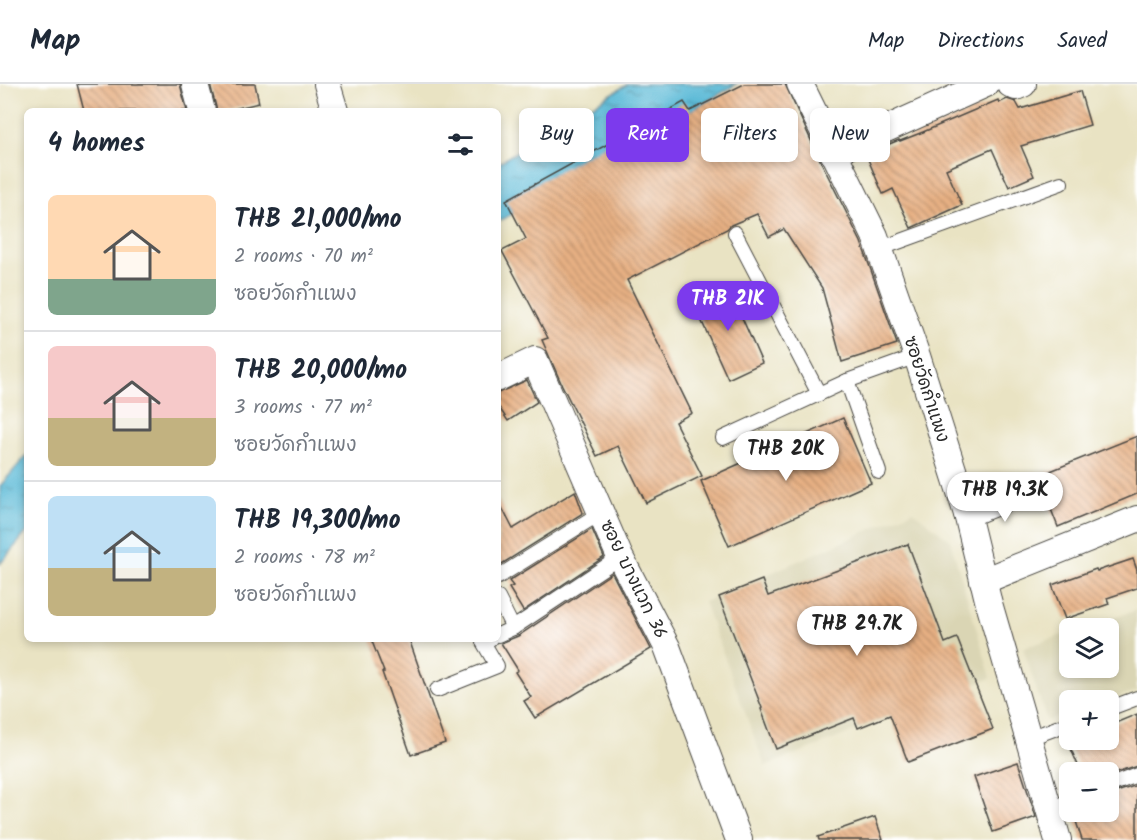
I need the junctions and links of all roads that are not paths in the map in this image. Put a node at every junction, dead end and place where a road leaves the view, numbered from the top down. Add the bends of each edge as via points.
1 (195, 84) edge
2 (327, 84) edge
3 (800, 84) edge
4 (986, 84) edge
5 (1010, 84) edge
6 (1023, 84) edge
7 (201, 108) edge
8 (334, 108) edge
9 (811, 108) edge
10 (890, 127) edge
11 (838, 162) edge
12 (1061, 183) dead end
13 (735, 233) dead end
14 (879, 249) junction
15 (917, 356) junction
16 (501, 377) edge
17 (847, 381) junction
18 (819, 394) junction
19 (723, 438) dead end
20 (879, 472) dead end
21 (1026, 490) dead end
22 (602, 512) junction
23 (967, 514) junction
24 (1137, 519) edge
25 (620, 557) junction
26 (501, 575) edge
27 (983, 581) junction
28 (501, 604) edge
29 (513, 628) junction
30 (501, 634) edge
31 (483, 642) edge
32 (438, 690) dead end
33 (1137, 698) edge
34 (1119, 705) edge
35 (1059, 727) edge
36 (1027, 738) junction
37 (1137, 775) edge
38 (1119, 782) edge
39 (1059, 805) edge
40 (1053, 839) edge
41 (739, 840) edge

1 - 7 street
2 - 8 street
3 - 9 street, ซอยวัดกำแพง
4 - 10 street
5 - 6 street
11 - 14 street, ซอยวัดกำแพง
12 - 14 lane
13 - 18 lane
14 - 15 street, ซอยวัดกำแพง
15 - 17 lane
15 - 23 street, ซอยวัดกำแพง
16 - 22 street, ซอย บางแวก 36 via 535,360
17 - 18 lane
17 - 20 lane
18 - 19 lane
21 - 23 street
22 - 25 street, ซอย บางแวก 36
22 - 26 lane
23 - 27 street, ซอยวัดกำแพง
24 - 27 street
25 - 29 lane
25 - 41 street, ซอย บางแวก 36 via 667,647
27 - 36 street, ซอยวัดกำแพง
28 - 29 lane
29 - 30 lane
31 - 32 lane via 497,666
33 - 34 lane
35 - 36 lane
36 - 39 street, ซอยวัดกำแพง
37 - 38 lane
39 - 40 street, ซอยวัดกำแพง

